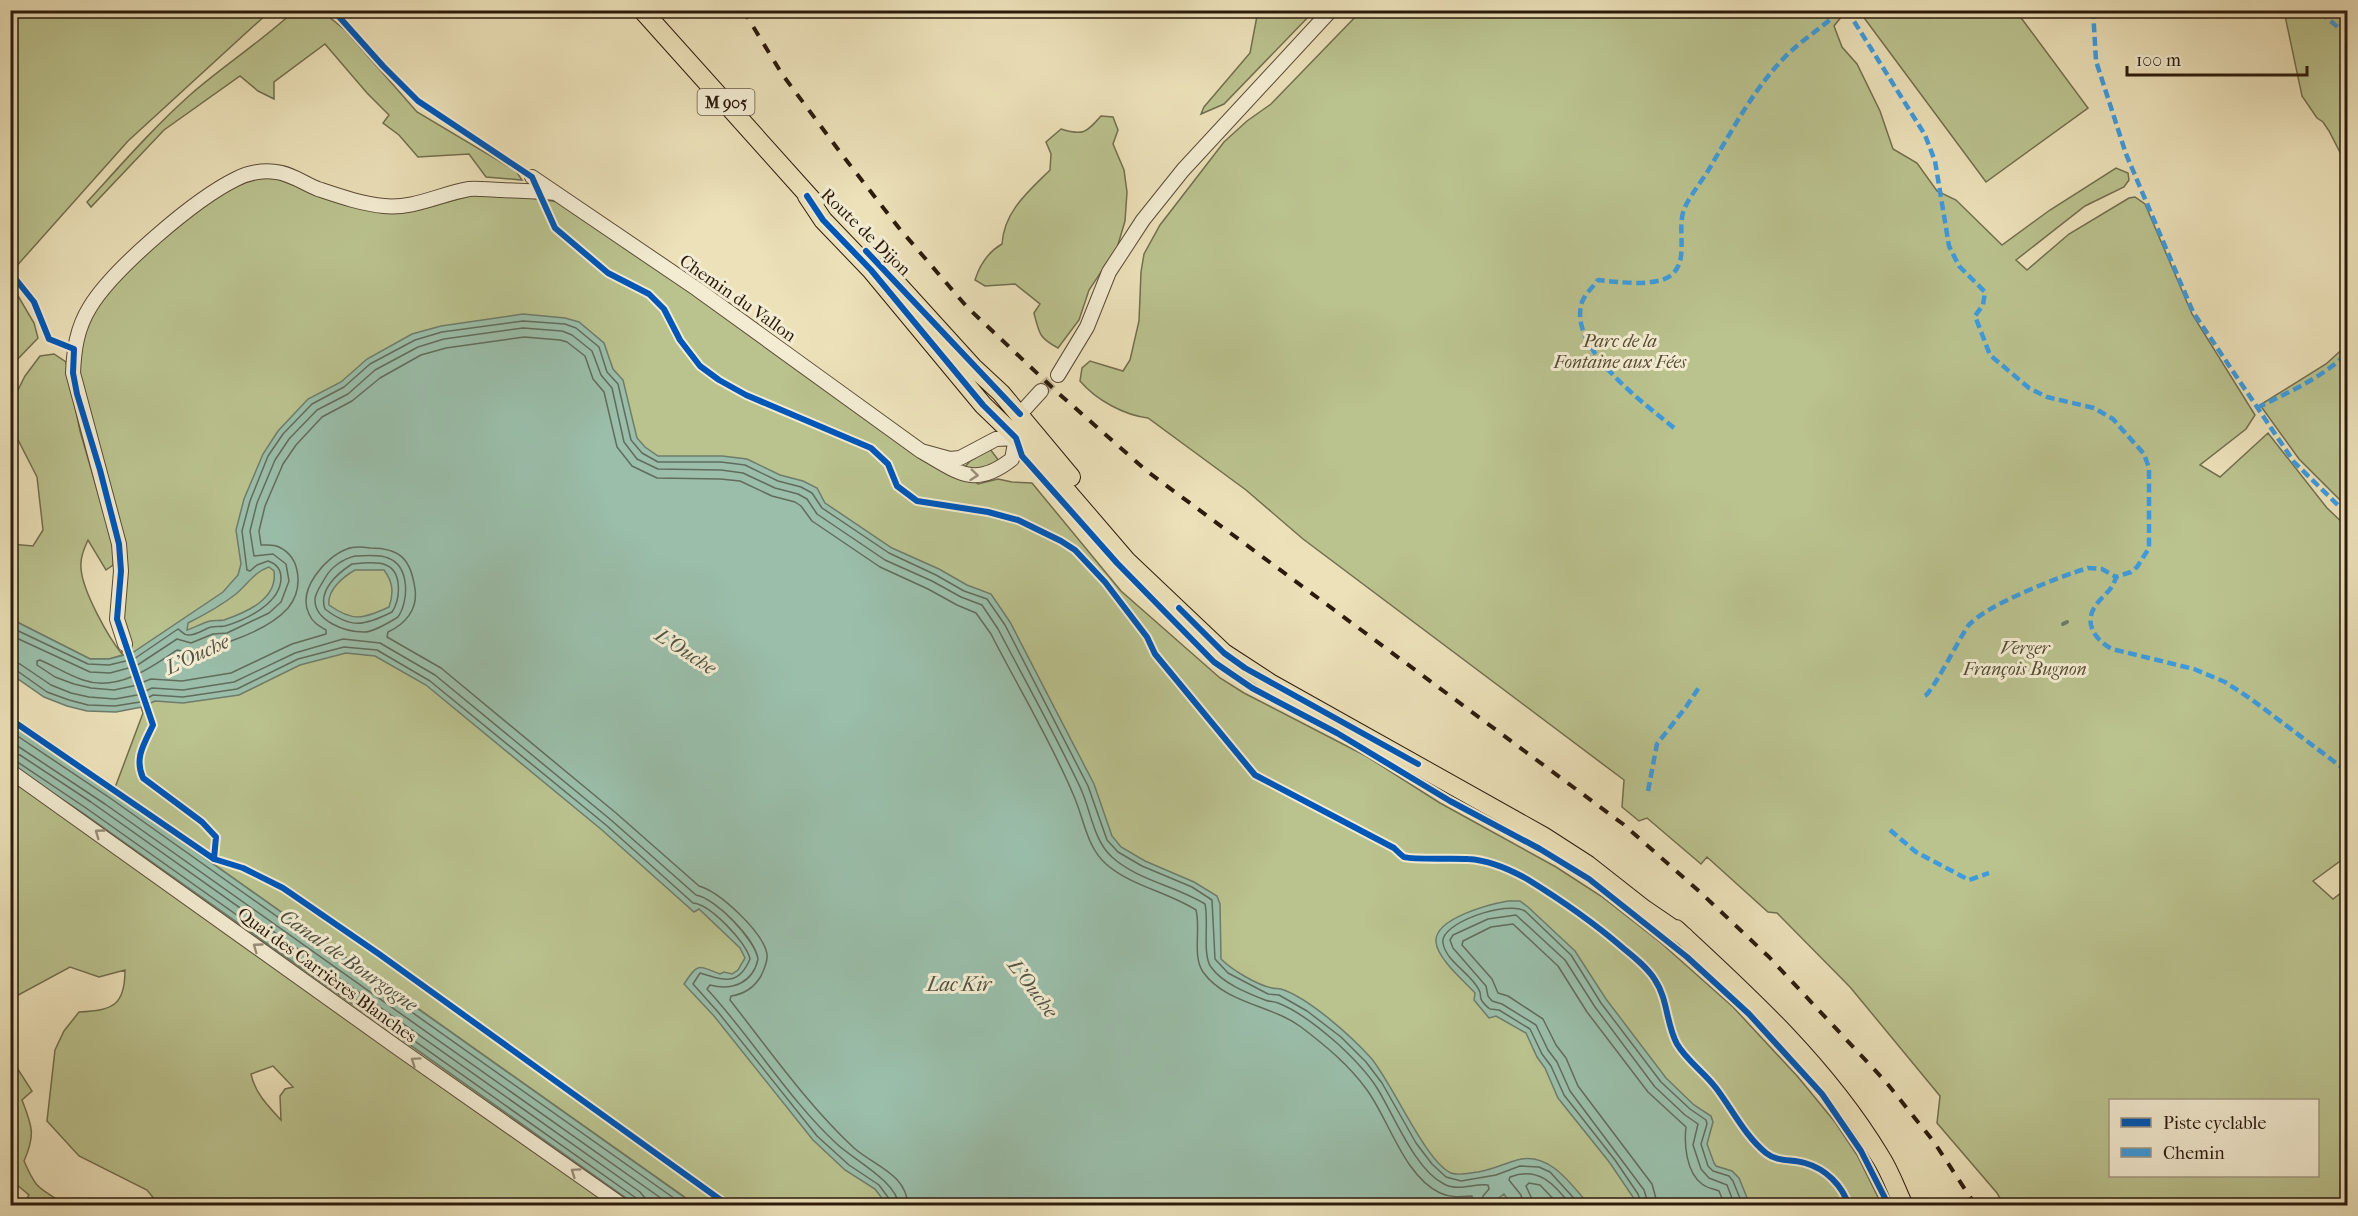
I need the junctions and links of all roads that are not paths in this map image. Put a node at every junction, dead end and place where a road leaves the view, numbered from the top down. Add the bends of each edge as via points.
1 (642, 10) edge
2 (1331, 10) edge
3 (532, 177) dead end
4 (555, 193) junction
5 (807, 196) junction
6 (895, 300) junction
7 (1058, 375) tunnel mouth
8 (1041, 391) tunnel mouth
9 (1020, 414) junction
10 (1016, 438) junction
11 (921, 451) junction
12 (1063, 467) junction
13 (1179, 608) junction
14 (125, 644) dead end
15 (1418, 764) junction
16 (10, 771) edge
17 (1442, 781) junction
18 (1520, 811) junction
19 (1685, 937) junction
20 (623, 1206) edge
21 (1904, 1206) edge

1 - 5 main road, Route de Dijon / M 905
2 - 7 street via 1183,170 1143,220 1110,272 1087,327
3 - 4 street, Chemin du Vallon
4 - 11 street, Chemin du Vallon
4 - 14 street via 470,189 411,205 385,206 318,189 277,172 256,172 238,177 203,199 102,288 78,333 73,373 119,544 117,619
5 - 6 main road, Route de Dijon / M 905 via 823,220
5 - 9 main road, Route de Dijon / M 905 via 886,270
6 - 9 main road, Route de Dijon / M 905 via 931,330 993,397 1008,410
6 - 10 main road, Route de Dijon / M 905 via 983,405
8 - 9 street
9 - 10 main road
9 - 12 main road, M 905
10 - 11 street, Chemin du Vallon via 996,439 960,458
11 -> 10 street, Chemin du Vallon via 968,475 981,477 1012,459
10 - 12 main road, M 905 via 1034,443
10 - 13 main road, M 905 via 1041,461 1127,561
12 - 13 main road, M 905
13 - 15 main road, M 905 via 1245,668
15 - 17 main road, M 905
15 - 18 main road, M 905 via 1435,766
20 -> 16 street, Quai des Carrières Blanches
17 - 18 main road, M 905 via 1457,783 1503,807
17 - 19 main road, M 905 via 1569,852
18 - 19 main road, M 905 via 1575,844
19 - 21 main road, M 905 via 1766,1014 1851,1110 1882,1158

